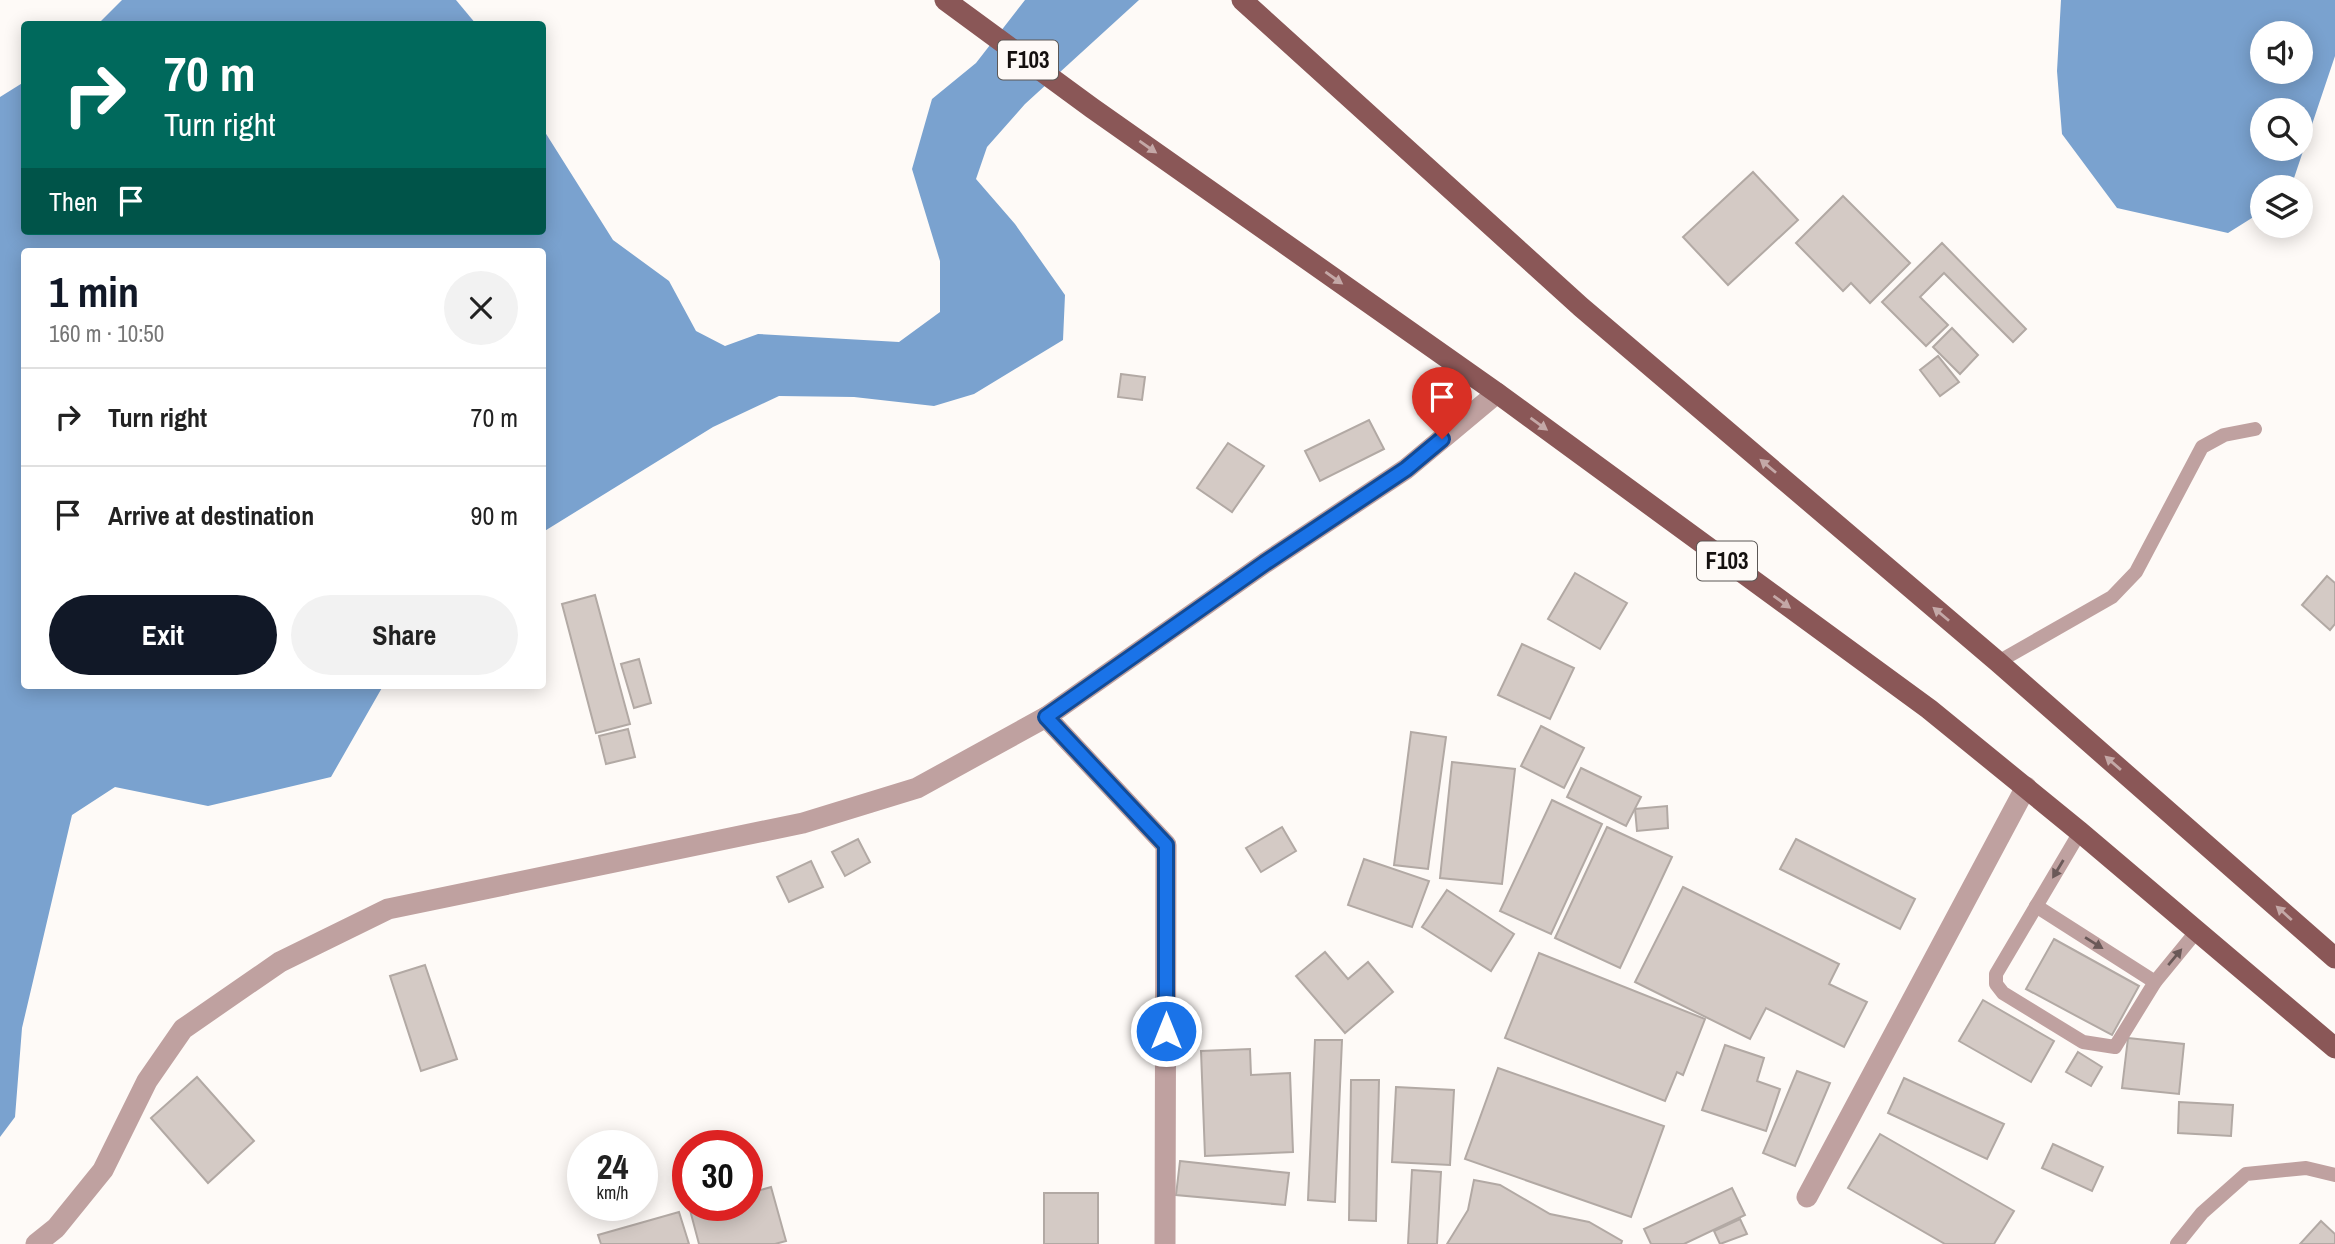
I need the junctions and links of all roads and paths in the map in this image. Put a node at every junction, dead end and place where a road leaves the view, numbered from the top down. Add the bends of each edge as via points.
1 (945, 0) edge
2 (1241, 0) edge
3 (1497, 393) junction
4 (2255, 429) dead end
5 (1998, 662) junction
6 (1046, 717) junction
7 (2026, 788) junction
8 (2080, 832) junction
9 (2036, 906) junction
10 (2196, 932) junction
11 (2335, 958) edge
12 (2155, 982) junction
13 (2335, 1048) edge
14 (2334, 1171) edge
15 (1807, 1197) dead end
16 (36, 1244) edge
17 (1165, 1244) edge
18 (2177, 1244) edge

1 -> 3 main road, F103
5 -> 2 main road via 1581,307
3 - 6 street via 1406,469
3 -> 7 main road, F103 via 1929,709
4 - 5 lane via 2224,435 2202,447 2136,572 2112,597
11 -> 5 main road
6 - 16 street via 917,788 803,823 388,909 280,962 183,1029 147,1081 103,1170 56,1228
6 - 17 street via 1166,845
7 - 8 main road, F103
7 - 15 street
8 -> 9 lane
8 - 10 main road, F103
9 -> 12 lane
9 - 12 lane via 1996,974 2003,993 2083,1042 2115,1047
12 -> 10 lane
10 - 13 main road, F103
14 - 18 lane via 2306,1168 2246,1174 2202,1213

